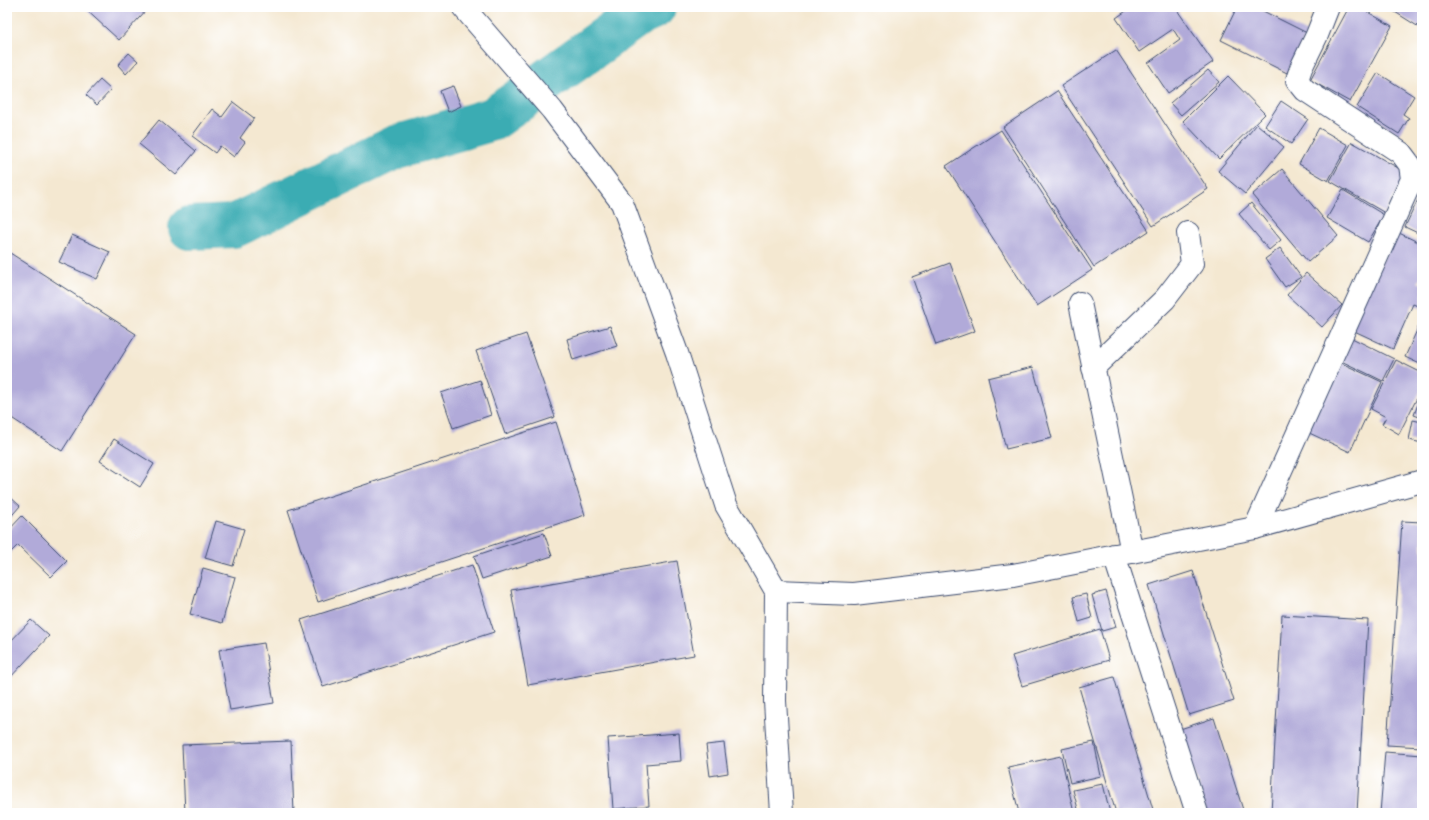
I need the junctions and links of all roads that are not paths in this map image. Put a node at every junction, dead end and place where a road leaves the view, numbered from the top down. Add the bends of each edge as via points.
1 (463, 7) edge
2 (1328, 7) edge
3 (1188, 233) dead end
4 (1080, 303) dead end
5 (1093, 368) junction
6 (1422, 481) edge
7 (1255, 528) junction
8 (1123, 554) junction
9 (776, 592) junction
10 (782, 813) edge
11 (1197, 813) edge

1 - 9 street via 552,110 622,203 677,353 726,505
2 - 7 street via 1297,80 1305,90 1401,153 1410,165 1412,179
3 - 5 street via 1192,264 1165,298
4 - 5 street
5 - 8 street
6 - 7 street
7 - 8 street
8 - 9 street via 1013,575 854,594
8 - 11 street
9 - 10 street via 775,701

